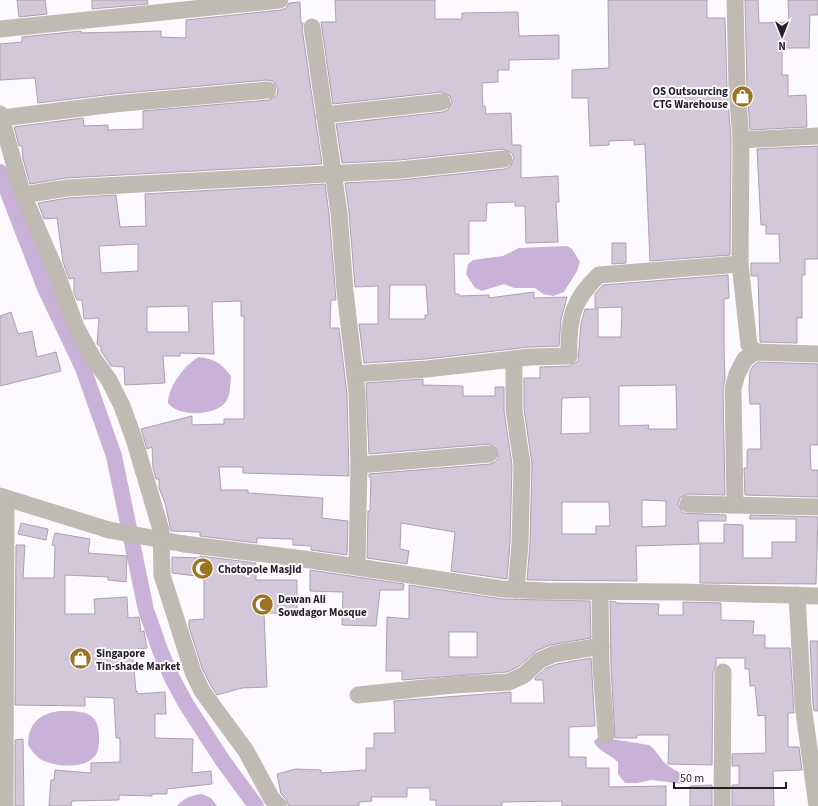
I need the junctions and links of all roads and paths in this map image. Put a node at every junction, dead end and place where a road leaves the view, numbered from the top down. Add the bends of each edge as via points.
1 (269, 0) edge
2 (735, 0) edge
3 (195, 4) edge
4 (312, 27) dead end
5 (0, 29) edge
6 (268, 90) dead end
7 (442, 102) dead end
8 (324, 115) junction
9 (1, 116) edge
10 (818, 136) edge
11 (741, 140) junction
12 (504, 159) dead end
13 (332, 172) junction
14 (23, 195) junction
15 (740, 264) junction
16 (755, 352) junction
17 (818, 354) edge
18 (514, 359) junction
19 (355, 374) junction
20 (490, 454) dead end
21 (359, 465) junction
22 (3, 497) edge
23 (688, 504) dead end
24 (735, 504) junction
25 (818, 507) edge
26 (357, 566) junction
27 (516, 590) junction
28 (600, 592) junction
29 (797, 595) junction
30 (818, 596) edge
31 (601, 646) junction
32 (723, 672) dead end
33 (358, 696) dead end
34 (606, 735) dead end
35 (5, 806) edge
36 (279, 806) edge
37 (722, 806) edge
38 (817, 806) edge

1 - 3 street
2 - 11 street
3 - 5 street
4 - 8 street
6 - 9 street
7 - 8 street
8 - 13 street
9 - 14 street
10 - 11 street
11 - 15 street
12 - 13 street via 400,170
13 - 14 street via 67,188
13 - 19 street via 339,213 344,291
14 - 36 street via 56,269 76,327 109,380 134,439 161,530 162,575 193,672 202,691 246,751 272,799
15 - 16 street via 749,345
15 - 18 street via 599,275 579,298 571,314 569,356
16 - 17 street
16 - 24 street via 746,359 737,374 733,388
18 - 19 street
18 - 27 street via 514,410 522,464
19 - 21 street via 359,416
20 - 21 street
21 - 26 street
22 - 26 street, bridge via 110,530 184,544
22 - 35 street
23 - 24 street
24 - 25 street
26 - 27 street
27 - 28 street
28 - 29 street
28 - 31 street
29 - 30 street
29 - 38 street via 803,705
31 - 33 street via 554,654 540,660 524,675 509,682 453,685
31 - 34 street
32 - 37 street

